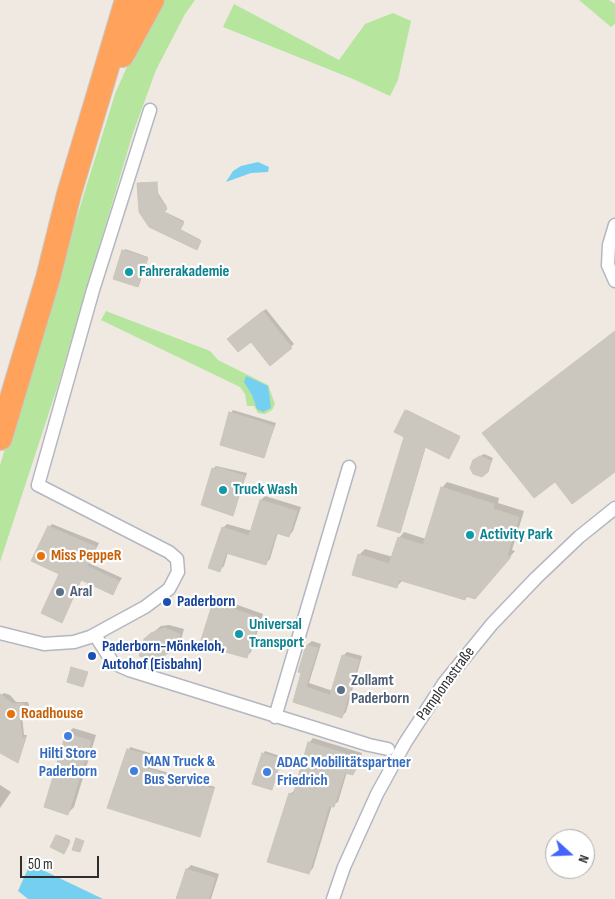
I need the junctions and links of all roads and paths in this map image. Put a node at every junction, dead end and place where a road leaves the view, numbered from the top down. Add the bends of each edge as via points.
1 (119, 0) edge
2 (126, 0) edge
3 (139, 0) edge
4 (152, 0) edge
5 (114, 60) junction
6 (150, 110) dead end
7 (615, 225) edge
8 (615, 281) edge
9 (0, 438) edge
10 (349, 467) dead end
11 (615, 508) edge
12 (4, 632) edge
13 (95, 635) junction
14 (276, 717) junction
15 (388, 748) dead end
16 (333, 899) edge

1 - 5 highway
2 - 5 highway
3 - 5 highway
4 - 5 highway
5 - 9 highway via 78,198 48,278
6 - 13 street via 93,290 38,485 169,552 179,565 169,589 145,607
7 - 8 street via 608,265
10 - 14 street
11 - 16 street, Pamplonastraße via 578,537 536,578 492,624 444,683 404,743 381,786 360,829
12 - 13 street via 44,644 74,642
13 - 14 street via 114,663 129,670
14 - 15 street

